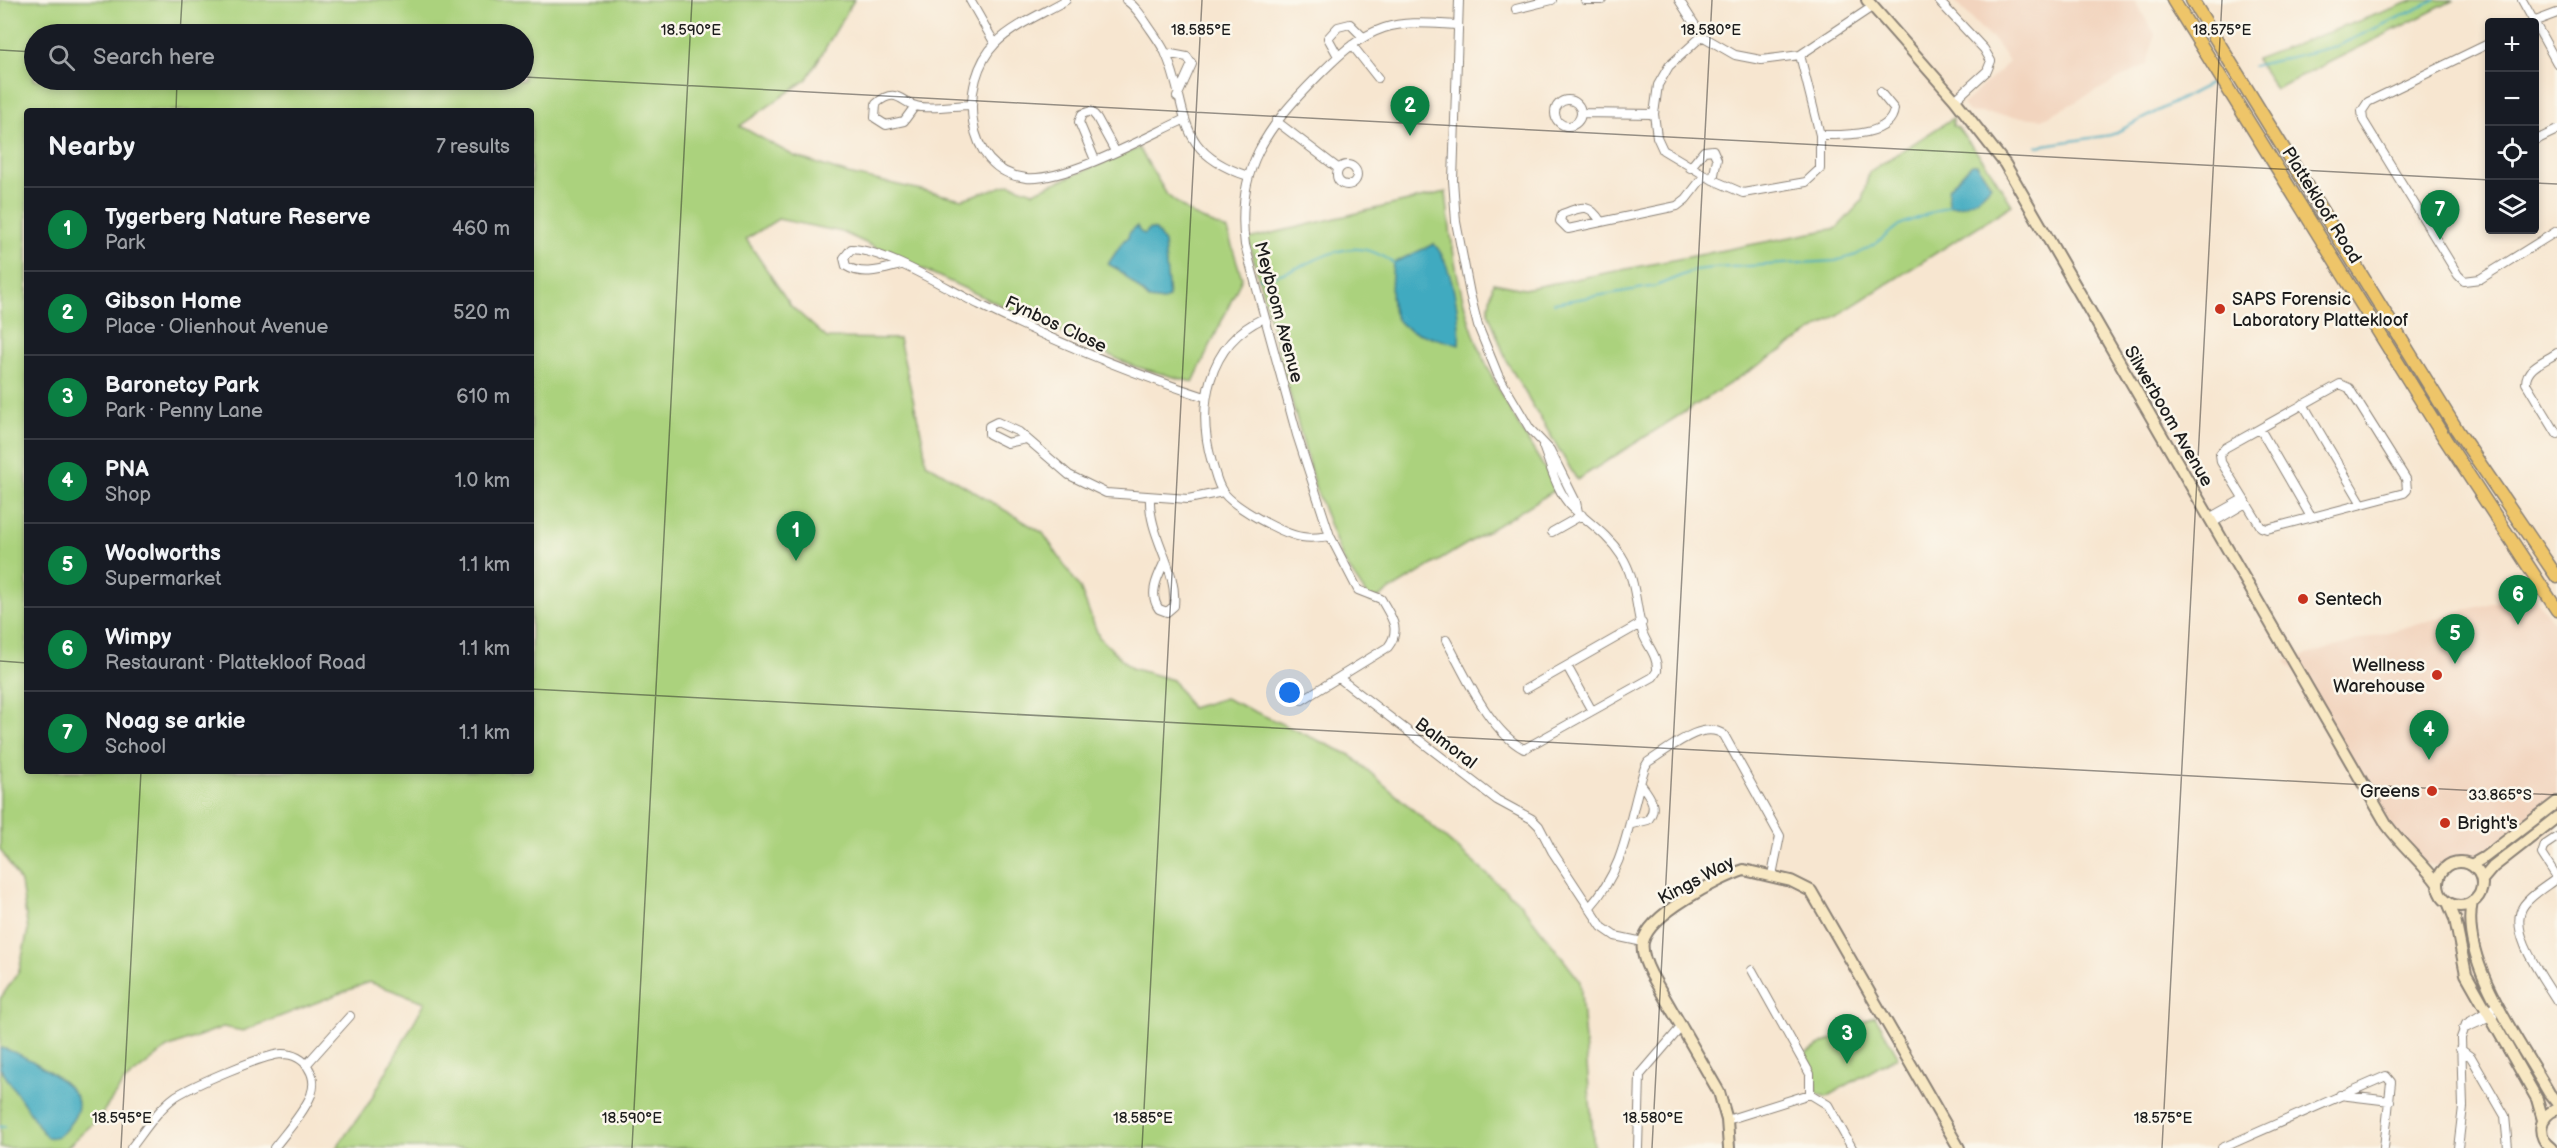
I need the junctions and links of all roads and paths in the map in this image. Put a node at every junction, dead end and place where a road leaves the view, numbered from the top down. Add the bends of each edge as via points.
1 (970, 0) edge
2 (1066, 0) edge
3 (1459, 0) edge
4 (1552, 0) edge
5 (1585, 0) edge
6 (1602, 0) edge
7 (1679, 0) edge
8 (1938, 0) edge
9 (2173, 0) edge
10 (2192, 0) edge
11 (2522, 0) edge
12 (1131, 1) edge
13 (1869, 4) edge
14 (1516, 9) dead end
15 (2557, 13) edge
16 (2532, 18) edge
17 (2539, 20) edge
18 (1458, 25) junction
19 (2539, 31) edge
20 (1362, 36) junction
21 (1702, 36) junction
22 (995, 44) junction
23 (1352, 45) junction
24 (2485, 45) edge
25 (1166, 53) junction
26 (1800, 55) junction
27 (1338, 56) junction
28 (2557, 63) edge
29 (1378, 78) dead end
30 (1880, 92) dead end
31 (1178, 97) junction
32 (1955, 100) junction
33 (970, 105) junction
34 (915, 106) junction
35 (1581, 113) dead end
36 (1654, 114) junction
37 (1183, 120) junction
38 (1276, 121) junction
39 (2557, 130) edge
40 (1820, 135) junction
41 (2539, 139) edge
42 (1115, 151) junction
43 (1095, 160) junction
44 (1690, 168) junction
45 (1339, 169) dead end
46 (1248, 176) junction
47 (1704, 176) junction
48 (1713, 180) junction
49 (1602, 222) junction
50 (2557, 231) edge
51 (901, 265) junction
52 (1264, 318) junction
53 (2557, 353) edge
54 (1205, 397) junction
55 (2303, 404) junction
56 (2260, 429) junction
57 (2557, 434) edge
58 (1026, 439) dead end
59 (1222, 492) junction
60 (1150, 497) junction
61 (2245, 501) junction
62 (2362, 504) junction
63 (1580, 513) junction
64 (2311, 517) junction
65 (2210, 520) junction
66 (1552, 532) dead end
67 (1330, 536) junction
68 (1165, 561) junction
69 (2557, 577) edge
70 (2557, 610) edge
71 (1642, 623) junction
72 (1446, 640) dead end
73 (1567, 666) junction
74 (1339, 678) junction
75 (1526, 689) dead end
76 (1302, 700) dead end
77 (1592, 711) junction
78 (1641, 783) junction
79 (2557, 802) edge
80 (2557, 817) edge
81 (1632, 824) junction
82 (2557, 837) edge
83 (2421, 863) junction
84 (2450, 864) junction
85 (2471, 865) junction
86 (1772, 875) junction
87 (2557, 878) edge
88 (2482, 880) junction
89 (2438, 884) junction
90 (2448, 902) junction
91 (2472, 902) junction
92 (1589, 908) junction
93 (1643, 942) junction
94 (1752, 970) dead end
95 (2557, 1001) edge
96 (2500, 1007) junction
97 (2488, 1014) junction
98 (350, 1016) dead end
99 (1682, 1026) junction
100 (2460, 1049) junction
101 (306, 1065) junction
102 (1810, 1094) junction
103 (2339, 1095) junction
104 (2390, 1101) junction
105 (2557, 1102) edge
106 (2557, 1109) edge
107 (1727, 1120) junction
108 (2543, 1120) junction
109 (2546, 1145) edge
110 (131, 1148) edge
111 (274, 1148) edge
112 (1638, 1148) edge
113 (1729, 1148) edge
114 (1852, 1148) edge
115 (1959, 1148) edge
116 (2222, 1148) edge
117 (2384, 1148) edge
118 (2458, 1148) edge
119 (2508, 1148) edge

1 - 22 street
2 - 22 street
3 - 18 street
4 - 14 street
5 - 6 street
7 - 21 street
8 - 32 street via 1991,61 1987,70
9 - 70 main road, Plattekloof Road via 2445,439
10 - 69 main road, Plattekloof Road via 2457,430
11 - 16 street
12 - 25 street
13 - 26 street
13 - 32 street, Silwerboom Avenue
15 - 17 street
18 - 20 street, Meyboom Avenue via 1402,24
18 - 63 street via 1453,180 1465,272 1478,326 1498,375 1517,409 1550,450
19 - 28 street
20 - 23 street, Meyboom Avenue
20 - 27 street via 1350,24 1338,27 1328,38
21 - 26 street via 1748,59
21 - 36 street via 1663,73
22 - 33 street via 977,78
23 - 27 street, Meyboom Avenue
23 - 29 street
24 - 50 street via 2368,102 2362,111 2363,120 2464,281 2480,279
25 - 31 street
25 - 31 street via 1187,57 1192,64
26 - 40 street
27 - 38 street, Meyboom Avenue
30 - 40 street via 1894,110 1892,118 1862,135
31 - 37 street
32 - 65 street, Silwerboom Avenue via 2017,184
33 - 34 street
33 - 43 street via 981,148 988,159 1015,176 1041,177
34 - 34 street via 904,121 886,125 875,118 876,104 886,98 903,98
35 - 36 street
36 - 44 street via 1663,150
37 - 42 street
37 - 46 street via 1214,161
38 - 45 street
38 - 46 street, Meyboom Avenue
39 - 41 street
40 - 48 street via 1820,169 1806,182 1743,193
42 - 43 street
42 - 43 street via 1094,113 1086,112 1079,122
44 - 47 street
44 - 48 street via 1704,151 1713,150 1717,159
46 - 52 street, Meyboom Avenue via 1243,232
47 - 48 street
47 - 49 street via 1677,206
49 - 49 street via 1569,229 1560,221 1562,214 1587,208 1595,211
51 - 51 street, Fynbos Close via 856,249 847,251 844,258 846,266 858,271
51 - 54 street, Fynbos Close via 1114,367
52 - 54 street via 1235,335 1221,357
52 - 67 street, Meyboom Avenue via 1312,487
53 - 57 street via 2533,368 2526,383
54 - 59 street via 1205,435
55 - 56 street
55 - 62 street
55 - 62 street via 2336,385 2347,386 2406,479 2404,493
56 - 61 street via 2220,454
56 - 64 street
58 - 60 street via 1069,475 1094,489
59 - 60 street via 1188,498
59 - 67 street via 1293,535
60 - 68 street via 1150,518
61 - 64 street via 2265,529
61 - 65 street
62 - 64 street
63 - 66 street
63 - 71 street via 1597,526 1623,557 1633,579
65 - 83 street, Silwerboom Avenue via 2387,825
67 - 74 street, Meyboom Avenue via 1358,590 1381,599 1396,624 1393,642
68 - 68 street via 1175,599 1167,612 1159,609 1154,597
71 - 73 street
71 - 77 street via 1658,667 1653,677
72 - 77 street via 1482,706 1524,749
73 - 75 street
73 - 77 street
74 - 76 street
74 - 92 street, Balmoral via 1497,801 1539,826
78 - 81 street
78 - 81 street via 1652,801 1653,811 1648,820
78 - 86 street via 1648,762 1699,731 1720,732 1780,836
79 - 85 street
80 - 88 street
81 - 92 street via 1617,862
82 - 87 street via 2545,845 2542,854
83 - 84 street
83 - 89 street, Silwerboom Avenue
84 - 85 street
84 - 89 street
85 - 88 street
86 - 93 street, Kings Way via 1744,870 1721,881 1663,914 1650,927
86 - 115 street, Kings Way via 1811,891
87 - 95 street via 2524,905 2519,934
88 - 91 street via 2480,894
89 - 90 street
90 - 91 street via 2460,906
90 - 97 street via 2465,970
91 - 96 street via 2470,924 2475,954 2482,976
92 - 93 street via 1608,932
93 - 99 street via 1645,962
94 - 102 street via 1810,1074
96 - 97 street
96 - 105 street
97 - 100 street via 2463,1029
97 - 108 street via 2537,1099
98 - 101 street
99 - 107 street via 1719,1092
99 - 112 street via 1640,1075
100 - 118 street via 2463,1107
100 - 119 street via 2471,1057 2505,1116
101 - 110 street via 289,1054 273,1055 190,1088 163,1107
101 - 111 street via 312,1076 311,1095
102 - 107 street
102 - 114 street via 1828,1105
103 - 104 street
103 - 104 street via 2386,1076 2391,1080
103 - 116 street
104 - 117 street
106 - 108 street
107 - 113 street
108 - 109 street via 2541,1130

